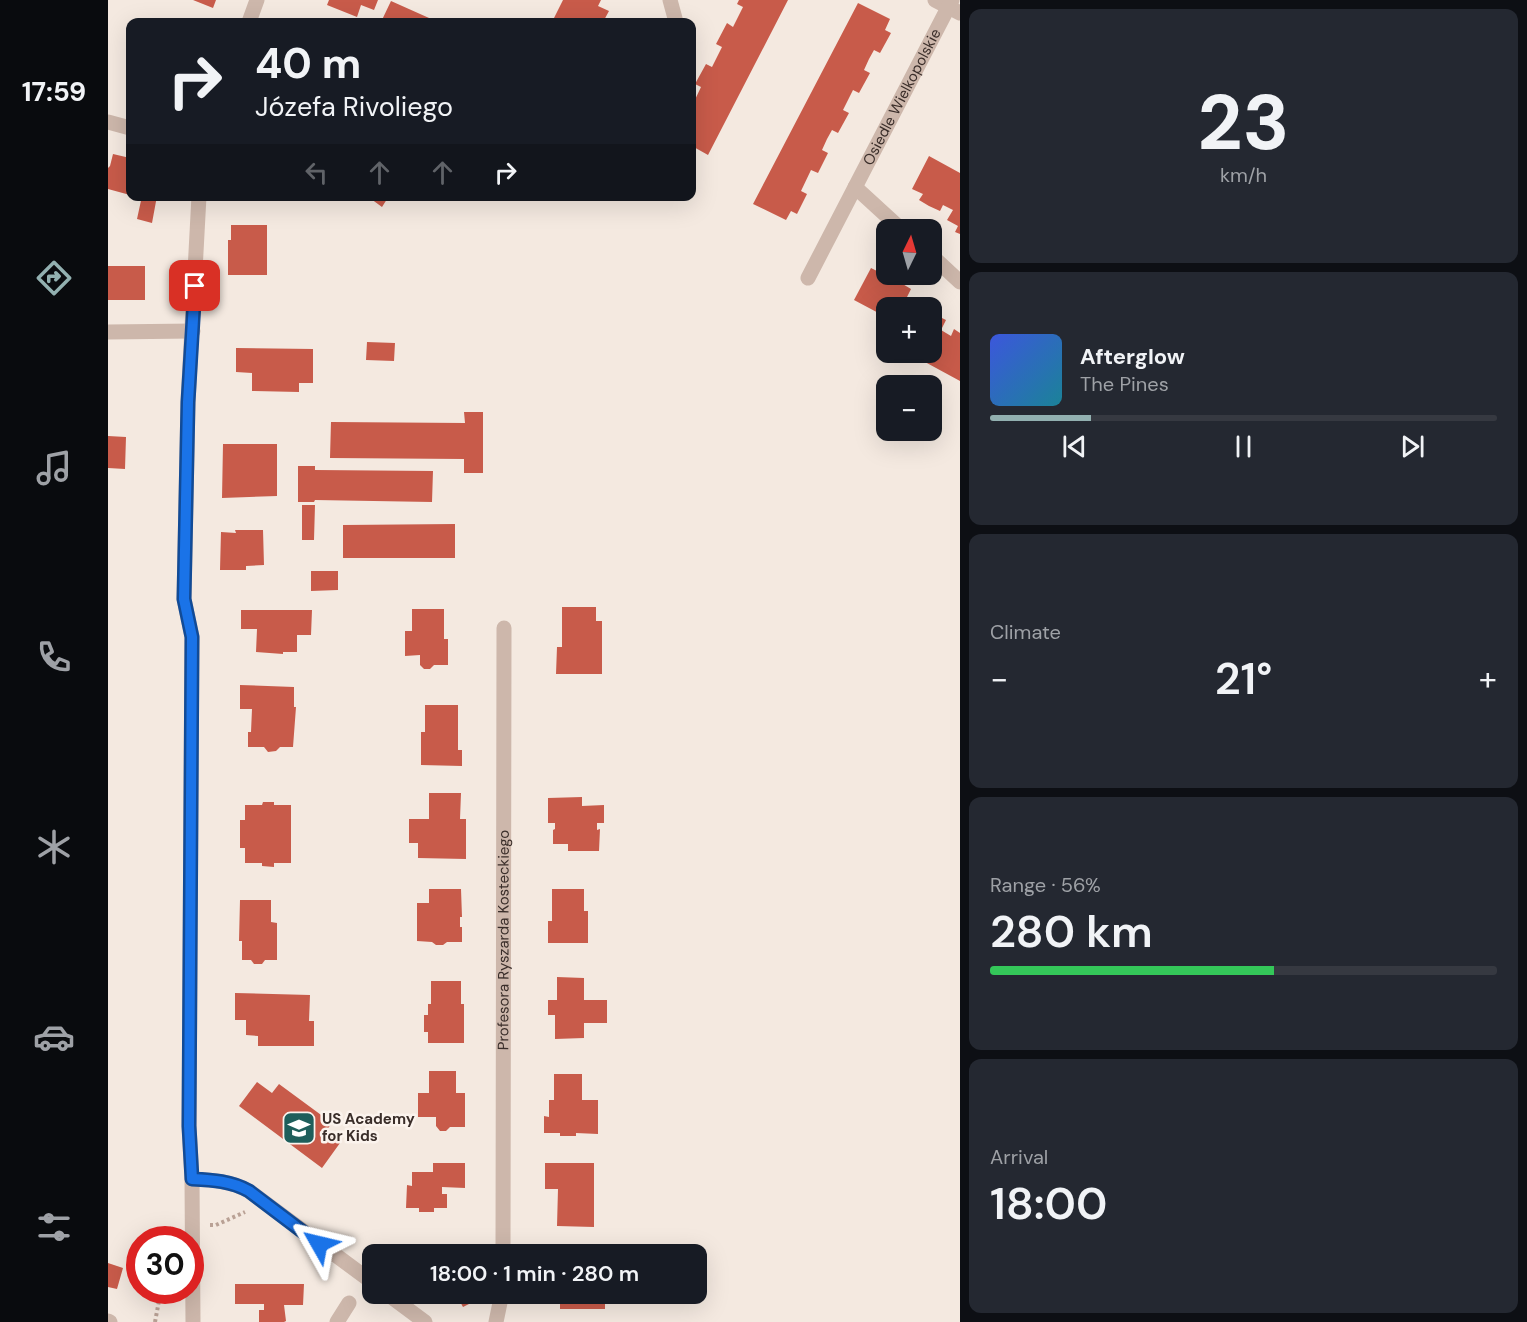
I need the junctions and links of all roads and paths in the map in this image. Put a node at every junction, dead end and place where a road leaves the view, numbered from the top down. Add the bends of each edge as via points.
1 (257, 0) edge
2 (670, 0) edge
3 (949, 5) edge
4 (250, 18) edge
5 (675, 18) edge
6 (108, 122) edge
7 (126, 127) edge
8 (855, 187) junction
9 (199, 201) edge
10 (890, 219) edge
11 (942, 265) edge
12 (808, 278) dead end
13 (960, 282) edge
14 (193, 331) junction
15 (108, 332) edge
16 (504, 628) dead end
17 (192, 1179) junction
18 (502, 1244) edge
19 (362, 1275) edge
20 (160, 1304) edge
21 (349, 1304) dead end
22 (401, 1304) edge
23 (500, 1304) edge
24 (155, 1322) edge
25 (193, 1322) edge
26 (337, 1322) edge
27 (425, 1322) edge
28 (496, 1322) edge

1 - 4 street
2 - 5 street
3 - 8 street, Osiedle Wielkopolskie
6 - 7 street
8 - 10 street
8 - 12 street, Osiedle Wielkopolskie
9 - 14 street
11 - 13 street
14 - 15 street
14 - 17 street via 184,599 192,637
16 - 18 street, Profesora Ryszarda Kosteckiego
17 - 19 street via 216,1180 249,1191
17 - 25 street
20 - 24 path
21 - 26 street
22 - 27 street
23 - 28 street

